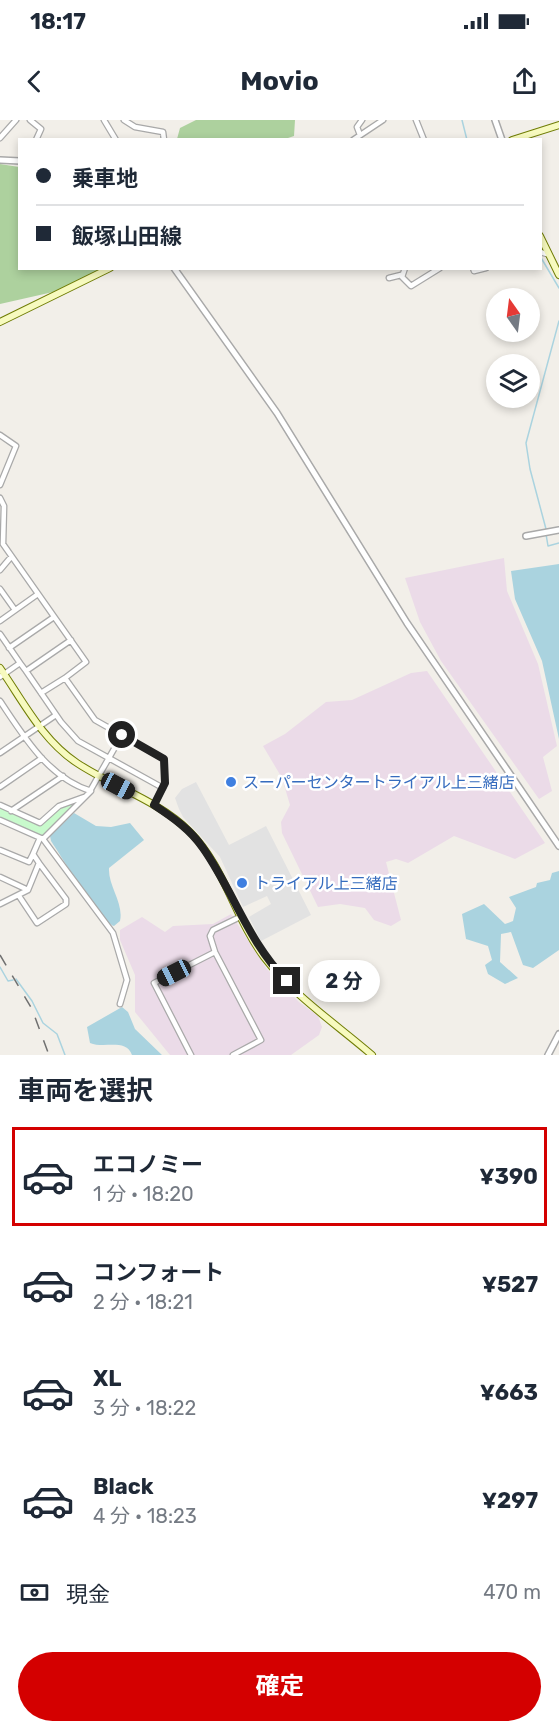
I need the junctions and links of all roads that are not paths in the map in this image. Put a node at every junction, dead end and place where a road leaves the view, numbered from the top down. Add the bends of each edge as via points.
1 (16, 120) edge
2 (30, 120) edge
3 (104, 120) edge
4 (124, 120) edge
5 (362, 120) edge
6 (383, 120) edge
7 (416, 120) edge
8 (495, 120) edge
9 (559, 125) edge
10 (360, 135) junction
11 (0, 138) edge
12 (37, 138) edge
13 (115, 138) edge
14 (164, 138) edge
15 (356, 138) edge
16 (423, 138) edge
17 (501, 138) edge
18 (518, 138) edge
19 (0, 160) edge
20 (18, 160) edge
21 (542, 240) edge
22 (542, 252) edge
23 (548, 254) junction
24 (106, 270) edge
25 (175, 270) edge
26 (404, 270) edge
27 (437, 270) edge
28 (401, 275) junction
29 (559, 275) edge
30 (389, 278) dead end
31 (1, 324) edge
32 (0, 435) edge
33 (0, 467) edge
34 (7, 470) junction
35 (0, 485) edge
36 (0, 498) edge
37 (559, 530) edge
38 (526, 536) dead end
39 (11, 557) junction
40 (0, 570) edge
41 (0, 590) edge
42 (38, 594) junction
43 (15, 610) junction
44 (54, 617) junction
45 (0, 621) edge
46 (0, 634) edge
47 (71, 640) junction
48 (9, 648) junction
49 (20, 663) junction
50 (26, 671) junction
51 (1, 673) edge
52 (64, 678) junction
53 (41, 693) junction
54 (0, 701) edge
55 (56, 715) junction
56 (39, 726) junction
57 (122, 735) junction
58 (24, 736) junction
59 (0, 752) edge
60 (42, 758) junction
61 (109, 759) junction
62 (63, 776) junction
63 (99, 777) junction
64 (0, 787) edge
65 (163, 788) junction
66 (91, 791) junction
67 (0, 805) edge
68 (154, 805) junction
69 (11, 811) junction
70 (0, 820) edge
71 (41, 838) junction
72 (559, 846) edge
73 (0, 850) edge
74 (33, 854) junction
75 (39, 863) junction
76 (0, 878) edge
77 (28, 890) junction
78 (19, 896) junction
79 (0, 904) edge
80 (240, 916) junction
81 (215, 952) junction
82 (120, 1004) dead end
83 (559, 1034) edge
84 (191, 1055) edge
85 (233, 1055) edge
86 (372, 1055) edge
87 (548, 1055) edge

1 - 11 street
2 - 12 street via 41,129
3 - 13 street
4 - 14 street via 135,127 163,132
5 - 10 street via 357,127
6 - 10 street
7 - 16 street
8 - 17 street
9 - 18 main road
10 - 15 street
19 - 20 street
21 - 23 main road
22 - 23 street
23 - 29 main road
24 - 31 main road
25 - 72 street via 277,413 407,623
26 - 28 street
27 - 28 street via 411,286
28 - 30 street
32 - 34 street via 16,446
33 - 34 street
34 - 35 street
36 - 39 street via 4,506 1,538
37 - 38 street
39 - 40 street
39 - 42 street
41 - 43 street
42 - 43 street
42 - 44 street
43 - 45 street
44 - 47 street
44 - 48 street
46 - 48 street
47 - 50 street
47 - 52 street via 86,662
48 - 49 street
49 - 50 street
49 - 51 street
50 - 53 street
51 - 56 main road
52 - 53 street
52 - 57 street via 95,720
53 - 55 street
54 - 58 street
55 - 56 street
55 - 61 street via 78,741
56 - 58 street
56 - 63 main road via 64,754
57 - 61 street
57 - 65 street via 161,755 166,764
58 - 59 street
58 - 60 street
60 - 62 street
60 - 64 street
61 - 63 street
61 - 65 street
62 - 66 street
62 - 69 street
63 - 66 street
63 - 68 main road
65 - 68 street
66 - 69 street via 59,806 40,823
66 - 71 street
67 - 69 street
68 - 80 main road via 202,846
70 - 71 street
71 - 74 street
71 - 82 street via 113,933 127,980
73 - 74 street via 29,862
74 - 75 street
75 - 77 street
75 - 78 street via 66,904 37,923
76 - 77 street
77 - 78 street
78 - 79 street
80 - 81 street via 213,930 210,936
80 - 86 main road via 274,968
81 - 84 street via 154,983
81 - 85 street via 261,1040
83 - 87 street

